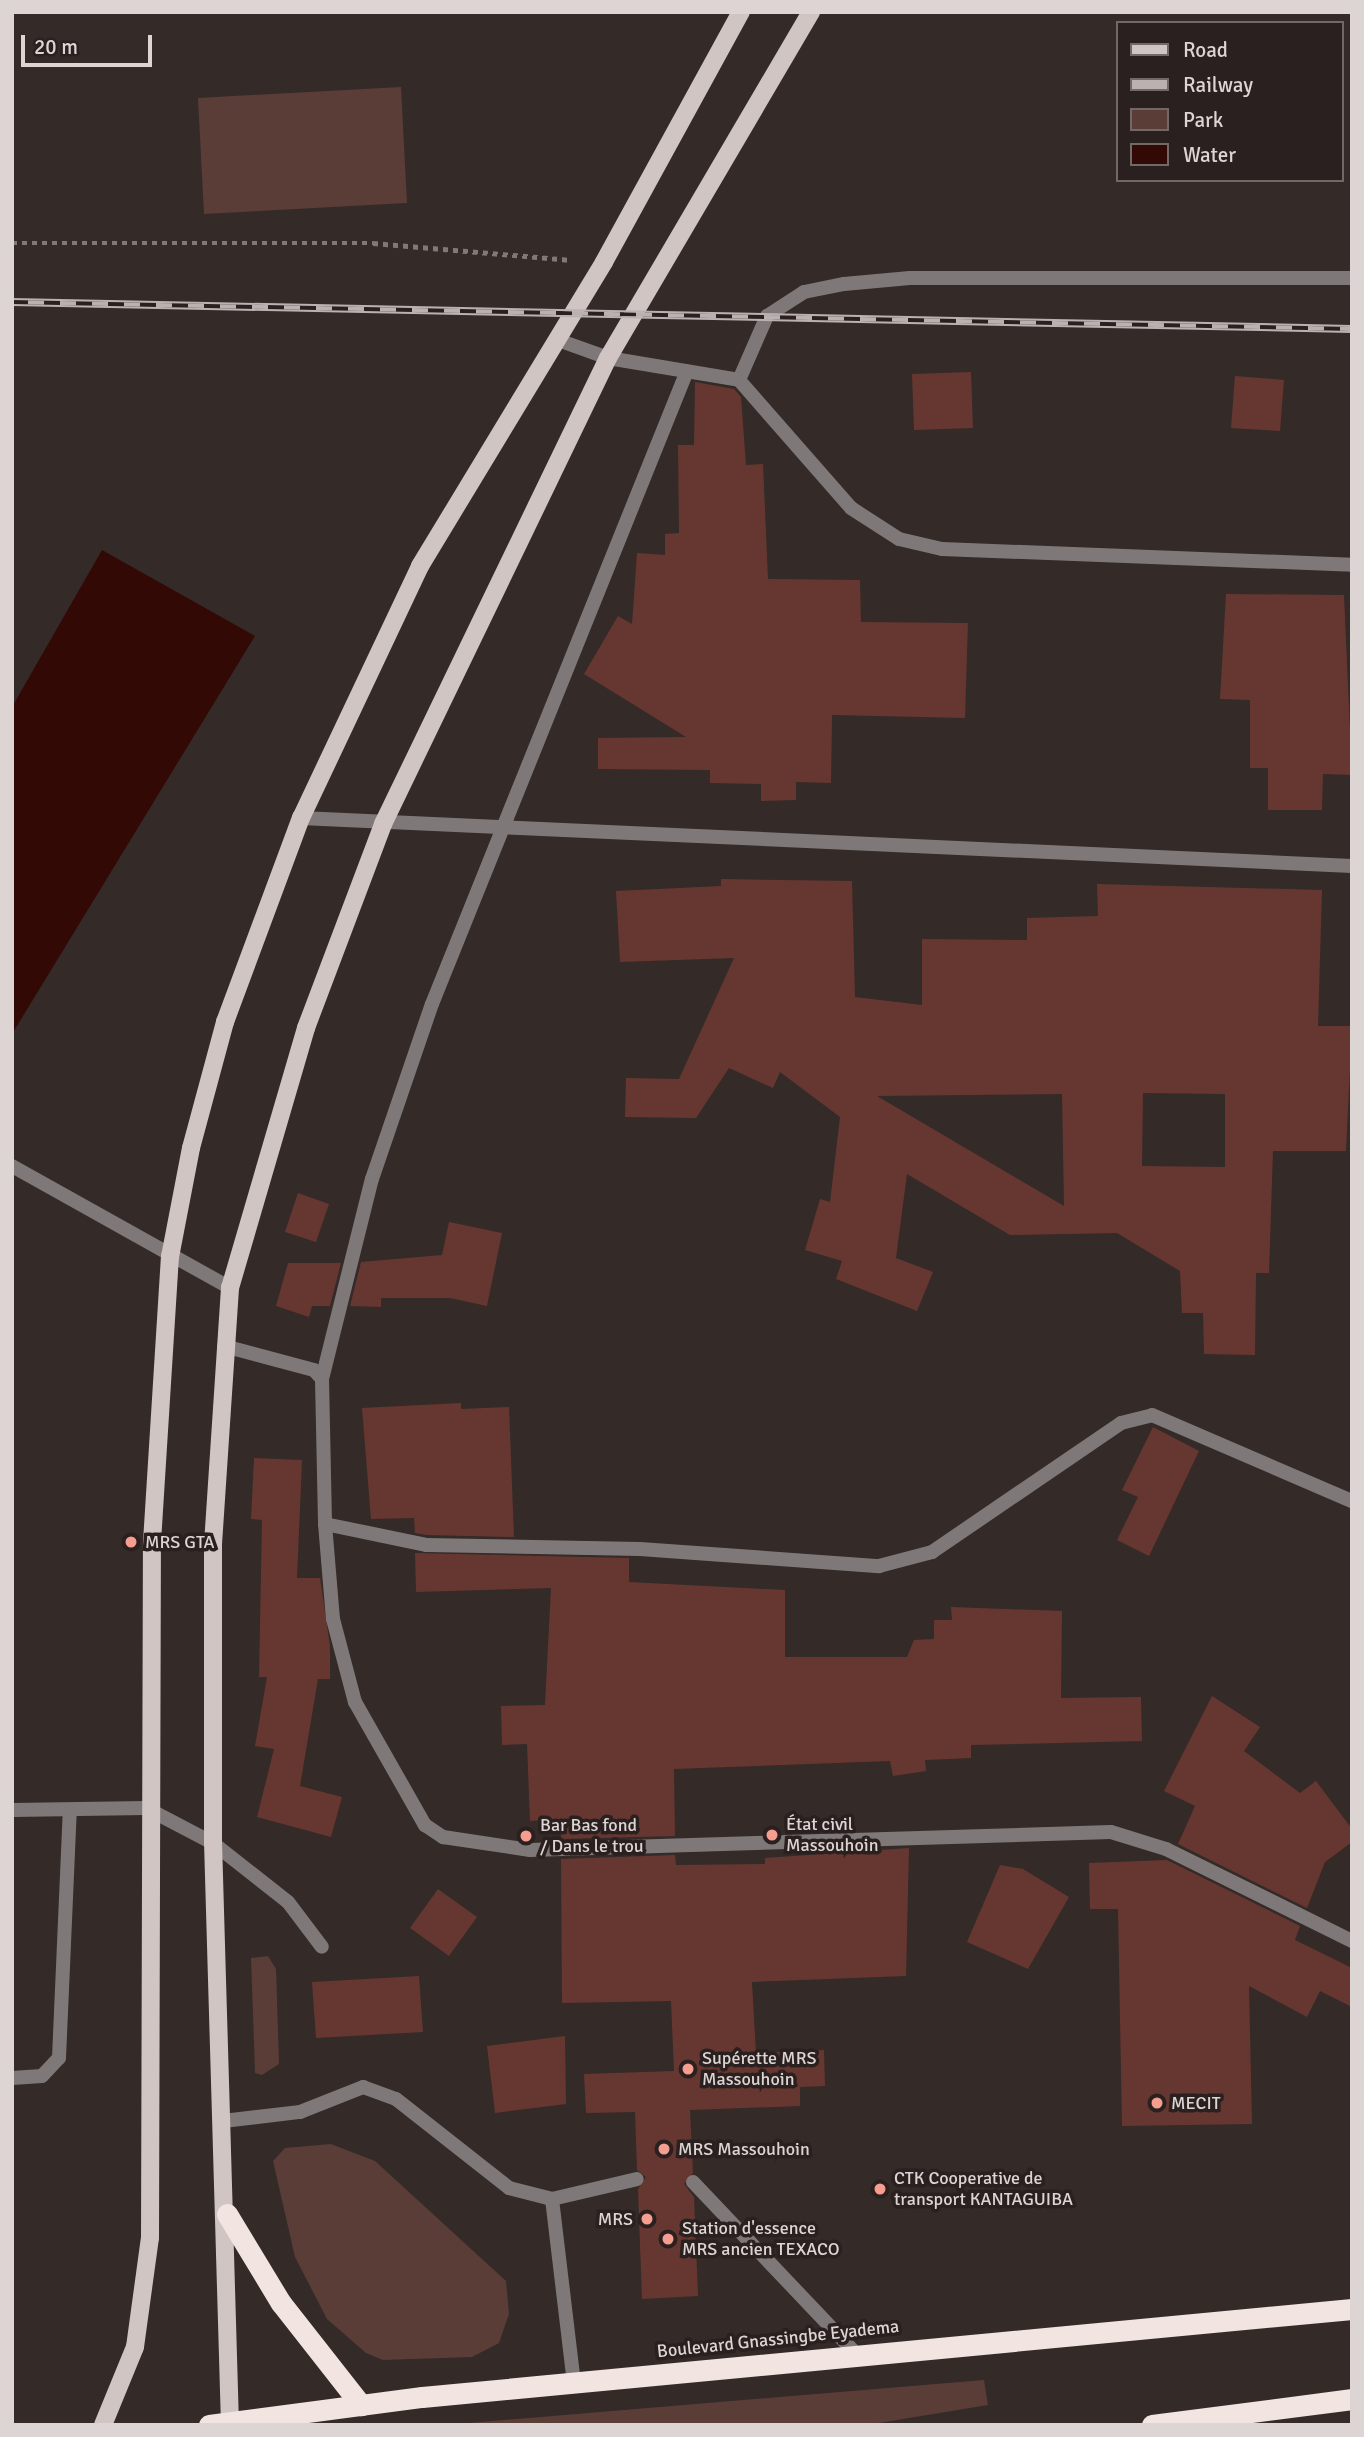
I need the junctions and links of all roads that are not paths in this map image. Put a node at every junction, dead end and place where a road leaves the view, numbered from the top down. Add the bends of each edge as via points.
1 (741, 12) edge
2 (811, 12) edge
3 (1352, 278) edge
4 (558, 340) junction
5 (608, 358) junction
6 (687, 371) junction
7 (739, 380) junction
8 (1352, 565) edge
9 (301, 818) junction
10 (383, 824) junction
11 (499, 829) junction
12 (1352, 866) edge
13 (12, 1166) edge
14 (170, 1257) junction
15 (230, 1288) junction
16 (225, 1346) junction
17 (322, 1379) junction
18 (1352, 1501) edge
19 (325, 1524) junction
20 (146, 1808) junction
21 (12, 1810) edge
22 (70, 1810) junction
23 (213, 1843) junction
24 (1352, 1941) edge
25 (322, 1947) dead end
26 (12, 2078) edge
27 (223, 2121) junction
28 (638, 2179) dead end
29 (693, 2182) dead end
30 (552, 2199) junction
31 (227, 2214) junction
32 (1352, 2309) edge
33 (856, 2354) junction
34 (574, 2383) junction
35 (1352, 2399) edge
36 (361, 2405) junction
37 (223, 2424) edge
38 (103, 2425) edge
39 (1152, 2425) edge

1 - 4 main road
2 - 5 main road
3 - 7 street via 910,278 844,284 804,292 767,316
4 - 5 street
4 - 9 main road via 420,566
5 - 6 street
5 - 10 main road
6 - 7 street
6 - 11 street
7 - 8 street via 851,508 900,538 942,549
9 - 10 street
9 - 14 main road via 225,1022
10 - 11 street
10 - 15 main road via 306,1028
11 - 12 street
11 - 17 street via 372,1179
13 - 14 street
14 - 15 street
14 - 20 main road via 152,1542
15 - 16 main road
16 - 17 street via 314,1370
16 - 23 main road via 213,1544
17 - 19 street
18 - 19 street via 1152,1415 1111,1429 932,1552 879,1566 640,1549 426,1545
19 - 24 street via 333,1619 355,1702 425,1825 443,1836 530,1850 1111,1832 1167,1849
20 - 22 street
20 - 23 street
20 - 38 main road via 150,2238 135,2347
21 - 22 street
22 - 26 street via 59,2058 42,2076
23 - 25 street via 288,1902
23 - 27 main road
27 - 30 street via 300,2112 363,2087 396,2099 509,2188
27 - 31 main road
28 - 30 street
29 - 33 street
30 - 34 street
31 - 36 highway via 281,2304
31 - 37 main road
32 - 33 highway, Boulevard Gnassingbe Eyadema
33 - 34 highway, Boulevard Gnassingbe Eyadema
34 - 36 highway, Boulevard Gnassingbe Eyadema
35 - 39 highway
36 - 37 highway, Boulevard Gnassingbe Eyadema

